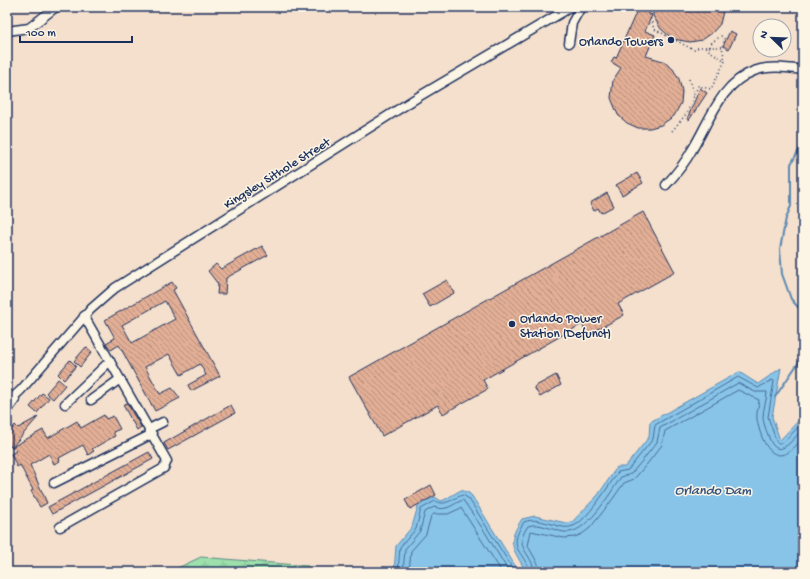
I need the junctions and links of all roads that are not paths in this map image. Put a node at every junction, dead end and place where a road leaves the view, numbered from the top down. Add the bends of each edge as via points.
1 (56, 7) edge
2 (571, 7) edge
3 (581, 7) edge
4 (7, 31) edge
5 (569, 43) dead end
6 (803, 70) edge
7 (666, 185) dead end
8 (84, 316) junction
9 (110, 361) junction
10 (120, 378) junction
11 (21, 390) junction
12 (91, 400) dead end
13 (7, 403) edge
14 (65, 404) dead end
15 (7, 411) edge
16 (162, 422) dead end
17 (150, 431) junction
18 (54, 483) dead end
19 (60, 527) dead end

1 - 4 street via 29,28
2 - 8 street, Kingsley Sithole Street via 418,97 158,260 115,288
3 - 5 street via 572,23
6 - 7 street via 765,68 737,80 722,96 692,150
8 - 9 street
8 - 11 street, Kingsley Sithole Street
9 - 10 street
9 - 14 street
10 - 12 street
10 - 17 street
11 - 13 street, Kingsley Sithole Street
11 - 15 street, Kingsley Sithole Street
16 - 17 street
17 - 18 street
17 - 19 street via 167,460 164,468

